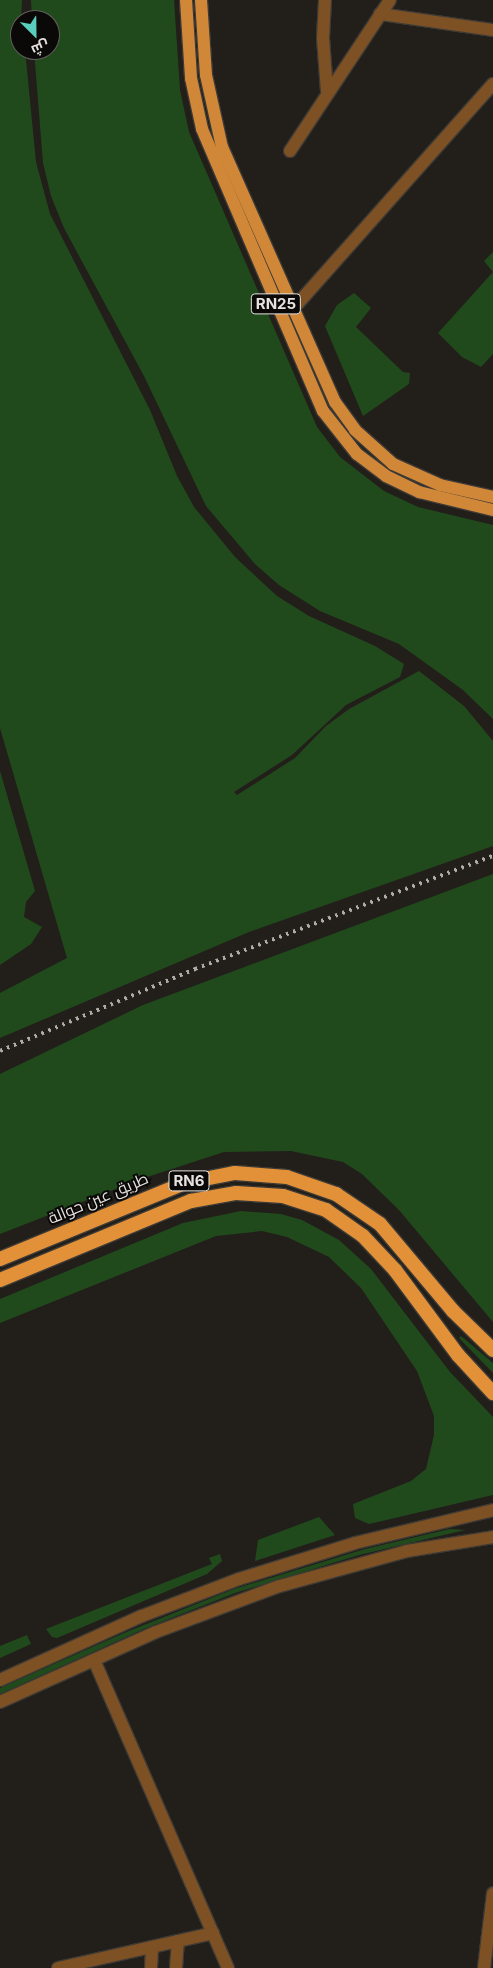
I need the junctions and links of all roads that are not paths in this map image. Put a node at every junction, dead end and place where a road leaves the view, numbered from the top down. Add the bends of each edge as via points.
1 (186, 0) edge
2 (201, 0) edge
3 (325, 0) edge
4 (390, 0) edge
5 (380, 14) junction
6 (493, 30) edge
7 (493, 84) edge
8 (327, 91) junction
9 (290, 151) dead end
10 (293, 309) junction
11 (493, 497) edge
12 (493, 510) edge
13 (0, 1259) edge
14 (0, 1280) edge
15 (493, 1350) edge
16 (472, 1371) junction
17 (493, 1387) edge
18 (493, 1393) edge
19 (493, 1510) edge
20 (493, 1537) edge
21 (94, 1660) junction
22 (0, 1680) edge
23 (0, 1702) edge
24 (493, 1894) edge
25 (213, 1933) junction
26 (178, 1941) junction
27 (152, 1947) junction
28 (58, 1968) edge
29 (152, 1968) edge
30 (176, 1968) edge
31 (228, 1968) edge
32 (484, 1968) edge

1 - 12 main road, RN25 via 191,78 202,129 323,410 350,447 386,476 419,492
2 - 10 main road, RN25 via 206,76 215,124
3 - 8 street via 323,38
4 - 5 street
5 - 6 street
5 - 8 street
7 - 10 street
8 - 9 street
10 - 11 main road, RN25 via 335,402 366,442 393,464 424,479
13 - 15 highway, طريق عين حوالة / RN6 via 167,1189 218,1175 270,1174 304,1181 352,1203 380,1224 453,1311
14 - 16 highway, RN6 via 169,1209 213,1195 282,1196 326,1210 380,1252
16 - 17 main road
16 - 18 highway, RN6
19 - 22 street via 355,1543 239,1579 142,1616
20 - 21 street via 407,1551 280,1586 217,1607
21 - 23 street
21 - 25 street
24 - 32 street
25 - 26 street
25 - 31 street
26 - 27 street
26 - 30 street
27 - 28 street
27 - 29 street

